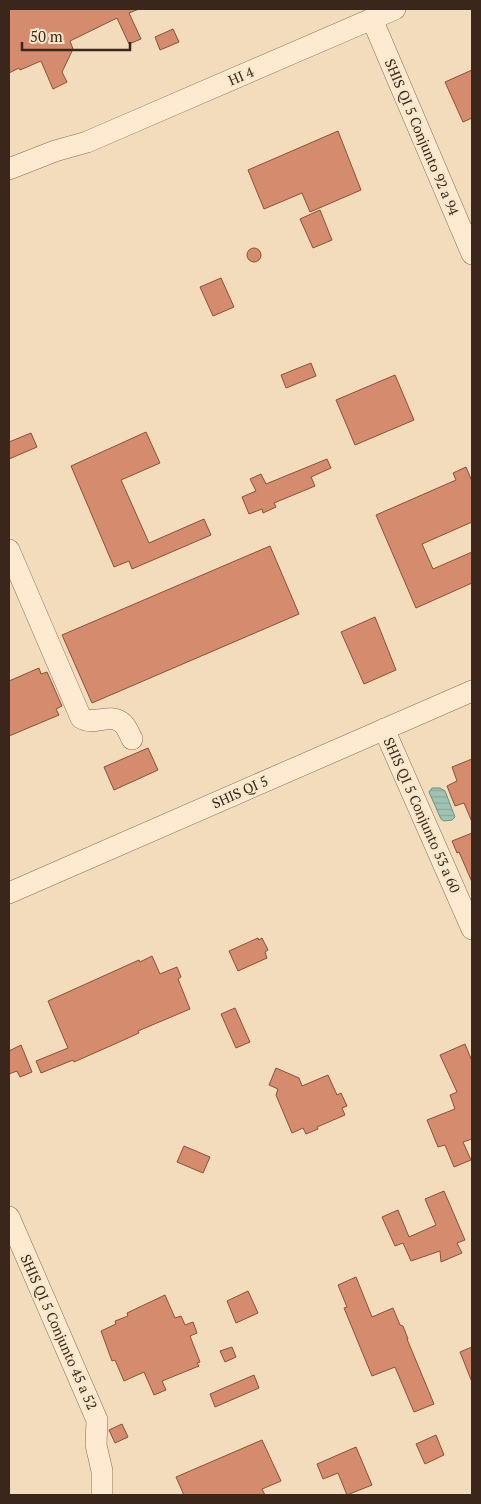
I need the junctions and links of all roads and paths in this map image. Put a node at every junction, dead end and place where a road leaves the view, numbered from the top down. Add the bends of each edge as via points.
1 (395, 9) edge
2 (372, 19) junction
3 (87, 142) junction
4 (9, 169) edge
5 (9, 182) edge
6 (472, 254) edge
7 (9, 550) edge
8 (472, 691) edge
9 (384, 729) junction
10 (132, 739) dead end
11 (9, 893) edge
12 (472, 929) edge
13 (9, 1217) edge
14 (102, 1495) edge

1 - 2 street, HI 4
2 - 3 street, HI 4
2 - 6 street, SHIS QI 5 Conjunto 92 a 94
3 - 4 street, HI 4
3 - 5 street, HI 4
7 - 10 street via 82,718 87,721 115,718
8 - 9 street, SHIS QI 5
9 - 11 street, SHIS QI 5
9 - 12 street, SHIS QI 5 Conjunto 53 a 60
13 - 14 street, SHIS QI 5 Conjunto 45 a 52 via 98,1420 96,1445 102,1472

